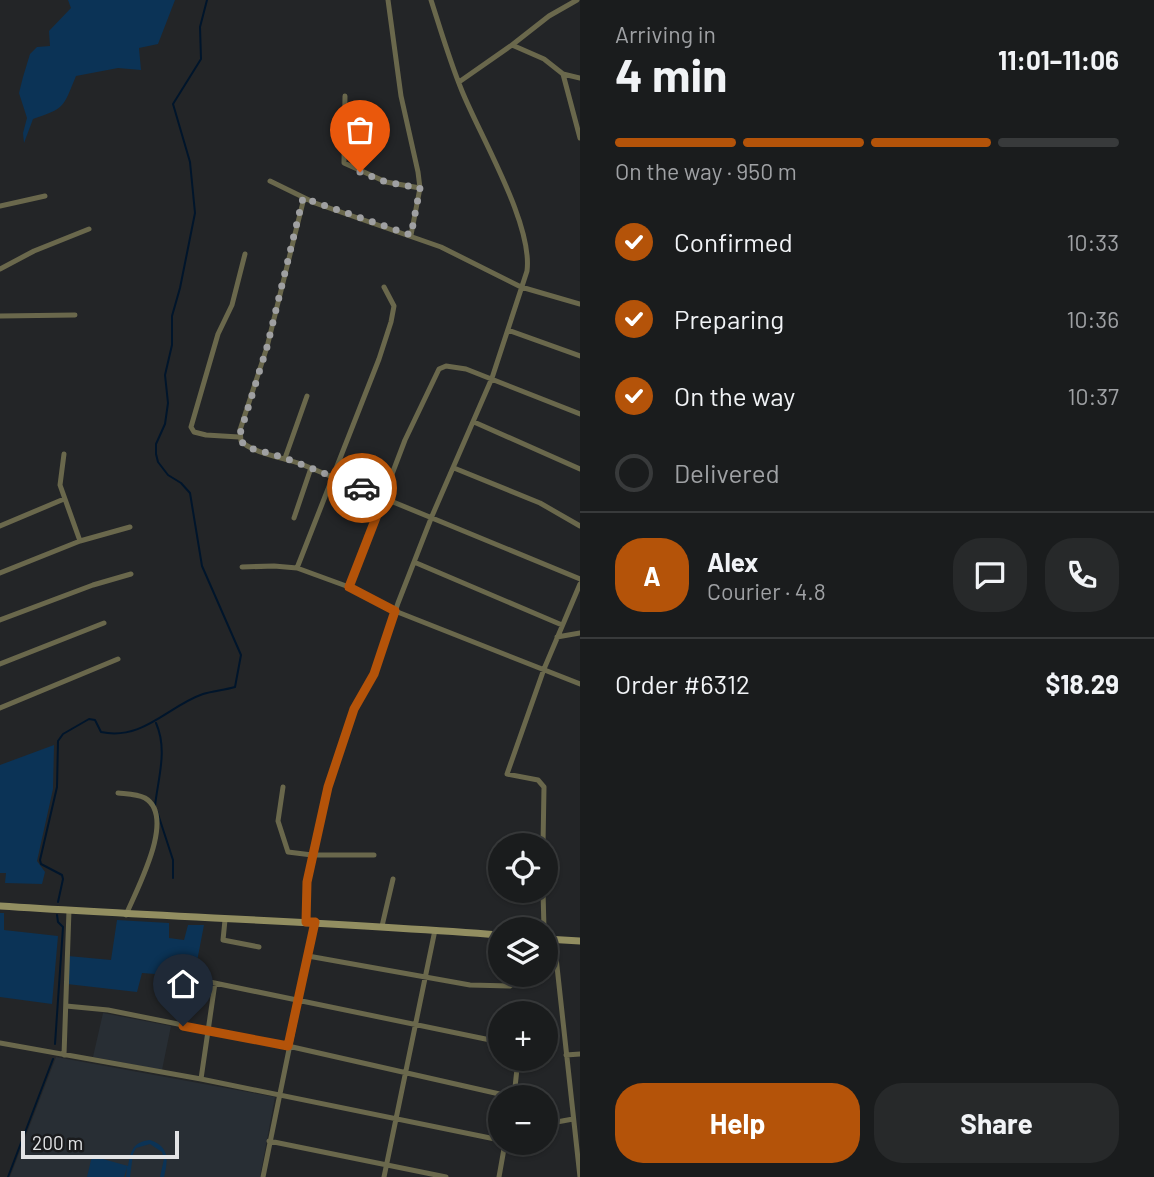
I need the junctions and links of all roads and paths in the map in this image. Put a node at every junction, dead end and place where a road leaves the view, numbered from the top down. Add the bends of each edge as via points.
1 (389, 0) edge
2 (431, 0) edge
3 (578, 0) edge
4 (512, 46) junction
5 (563, 74) junction
6 (580, 78) edge
7 (459, 82) junction
8 (345, 96) dead end
9 (578, 119) edge
10 (580, 138) edge
11 (270, 181) dead end
12 (420, 188) junction
13 (45, 196) dead end
14 (303, 198) junction
15 (0, 206) edge
16 (89, 229) dead end
17 (411, 235) junction
18 (245, 254) dead end
19 (0, 269) edge
20 (384, 287) dead end
21 (521, 287) junction
22 (580, 304) edge
23 (75, 315) dead end
24 (0, 316) edge
25 (508, 330) junction
26 (580, 356) edge
27 (492, 378) junction
28 (307, 396) dead end
29 (580, 414) edge
30 (474, 422) junction
31 (239, 437) junction
32 (64, 454) dead end
33 (285, 458) junction
34 (311, 468) junction
35 (454, 468) junction
36 (580, 469) edge
37 (333, 477) junction
38 (384, 497) junction
39 (64, 499) junction
40 (432, 516) junction
41 (294, 518) dead end
42 (0, 526) edge
43 (580, 526) edge
44 (130, 527) dead end
45 (80, 541) junction
46 (414, 562) junction
47 (242, 567) dead end
48 (297, 569) junction
49 (0, 573) edge
50 (131, 574) dead end
51 (580, 582) edge
52 (349, 587) junction
53 (395, 611) junction
54 (0, 620) edge
55 (104, 622) dead end
56 (562, 625) junction
57 (580, 634) edge
58 (557, 637) junction
59 (118, 659) dead end
60 (0, 664) edge
61 (544, 669) junction
62 (580, 684) edge
63 (0, 708) edge
64 (283, 787) dead end
65 (118, 793) dead end
66 (543, 833) edge
67 (312, 855) junction
68 (374, 855) dead end
69 (393, 879) dead end
70 (0, 906) edge
71 (69, 911) junction
72 (126, 915) junction
73 (225, 920) junction
74 (310, 922) junction
75 (382, 926) junction
76 (435, 930) junction
77 (488, 934) edge
78 (558, 940) edge
79 (580, 941) edge
80 (259, 947) dead end
81 (308, 956) junction
82 (427, 978) junction
83 (200, 980) dead end
84 (215, 983) junction
85 (488, 986) edge
86 (557, 987) edge
87 (299, 999) junction
88 (66, 1006) junction
89 (417, 1025) junction
90 (208, 1031) junction
91 (488, 1040) edge
92 (0, 1043) edge
93 (288, 1046) junction
94 (580, 1054) edge
95 (64, 1055) junction
96 (566, 1055) junction
97 (405, 1072) junction
98 (201, 1079) junction
99 (488, 1091) edge
100 (278, 1095) junction
101 (396, 1119) junction
102 (573, 1119) junction
103 (558, 1122) edge
104 (488, 1138) edge
105 (269, 1141) junction
106 (578, 1144) edge
107 (503, 1155) edge
108 (387, 1165) junction
109 (262, 1177) edge
110 (384, 1177) edge
111 (446, 1177) edge
112 (499, 1177) edge
113 (580, 1177) edge

1 - 12 street via 401,96
2 - 7 street
3 - 4 street
4 - 5 street via 544,59
4 - 7 street
5 - 6 street
5 - 9 street
7 - 21 street via 526,244 528,264
8 - 12 street via 344,163 386,182
9 - 10 street
11 - 14 street
12 - 17 street
13 - 15 street
14 - 17 street
14 - 31 street via 267,347
16 - 19 street
17 - 21 street
18 - 31 street via 191,427 206,435
20 - 37 street via 394,314
21 - 22 street
21 - 25 street
23 - 24 street
25 - 26 street
25 - 27 street
27 - 29 street
27 - 30 street
27 - 38 street via 456,366 439,369
28 - 33 street
30 - 35 street
30 - 36 street
31 - 33 street via 244,445
32 - 39 street via 60,481
33 - 34 street
34 - 37 street
34 - 41 street
35 - 40 street
35 - 43 street via 540,503
37 - 38 street
37 - 48 street
38 - 40 street
38 - 52 street
39 - 42 street
39 - 45 street
40 - 46 street
40 - 51 street
44 - 45 street
45 - 49 street
46 - 53 street
46 - 56 street
47 - 48 street
48 - 52 street
50 - 54 street
51 - 56 street
52 - 53 street
53 - 61 street
53 - 67 street via 374,674 354,709
55 - 60 street
56 - 58 street
57 - 58 street
58 - 61 street
59 - 63 street
61 - 62 street
61 - 66 street via 507,774 538,780 544,786
64 - 67 street via 278,821 286,849
65 - 72 street via 144,797 153,806 157,821 155,845
67 - 68 street
67 - 74 street via 307,882
69 - 75 street
70 - 71 main road
71 - 72 main road
71 - 88 street
72 - 73 main road
73 - 74 main road
73 - 80 street via 223,940
74 - 75 main road
74 - 81 street
75 - 76 main road
76 - 77 main road
76 - 82 street
78 - 79 main road
81 - 82 street
81 - 87 street
82 - 85 street
82 - 89 street
83 - 84 street
84 - 87 street
84 - 90 street
86 - 96 street
87 - 89 street
87 - 93 street
88 - 90 street
88 - 95 street
89 - 91 street
89 - 97 street
90 - 93 street
90 - 98 street
92 - 95 street
93 - 97 street
93 - 100 street
94 - 96 street
95 - 98 street
96 - 102 street
97 - 99 street
97 - 101 street
98 - 100 street
100 - 101 street
100 - 105 street
101 - 104 street
101 - 108 street
102 - 103 street
102 - 106 street
105 - 108 street
105 - 109 street
106 - 113 street
107 - 112 street
108 - 110 street
108 - 111 street

